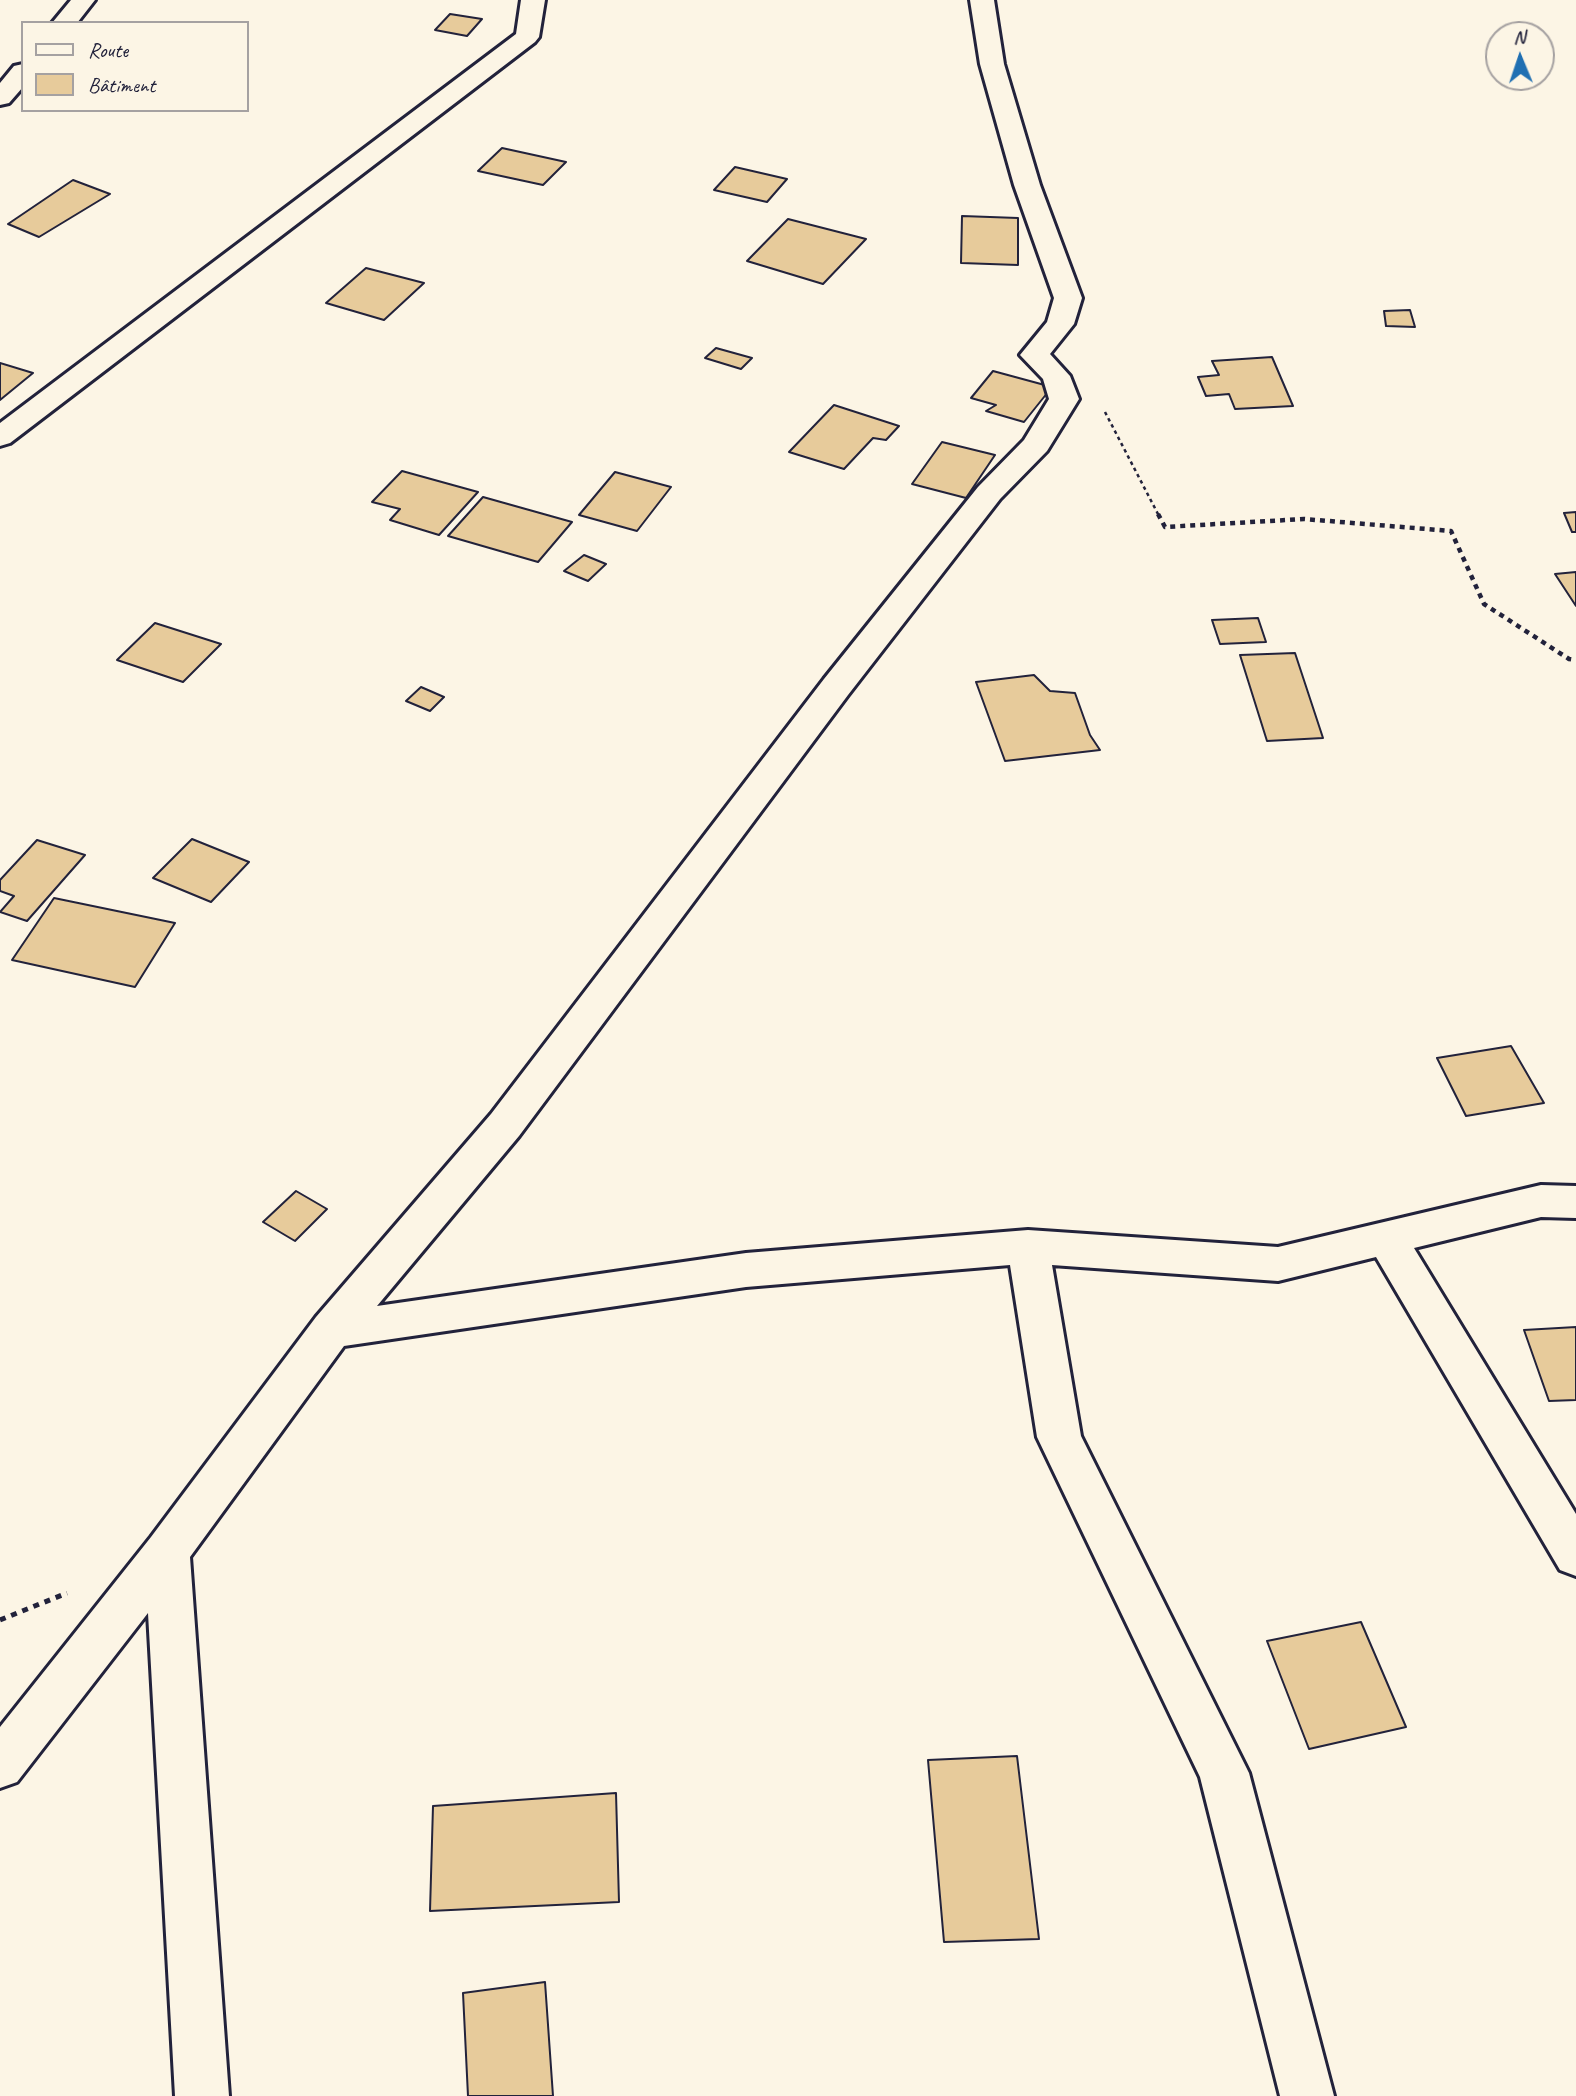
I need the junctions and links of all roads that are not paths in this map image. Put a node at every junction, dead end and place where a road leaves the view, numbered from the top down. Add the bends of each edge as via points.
1 (83, 0) edge
2 (533, 0) edge
3 (982, 0) edge
4 (66, 21) edge
5 (21, 73) edge
6 (0, 98) edge
7 (0, 437) edge
8 (1576, 1202) edge
9 (1386, 1238) junction
10 (1028, 1247) junction
11 (331, 1330) junction
12 (167, 1552) junction
13 (1576, 1555) edge
14 (0, 1765) edge
15 (202, 2096) edge
16 (1307, 2096) edge

1 - 4 street
2 - 7 street via 527,37
3 - 11 street via 992,64 1068,298 1060,324 1034,355 1056,376 1064,399 1036,445 989,493 836,687 505,1125
5 - 6 street
8 - 9 street via 1541,1201
9 - 10 street via 1278,1264
9 - 13 street
10 - 11 street via 746,1270
10 - 16 street via 1059,1437 1224,1773
11 - 12 street
12 - 14 street
12 - 15 street

